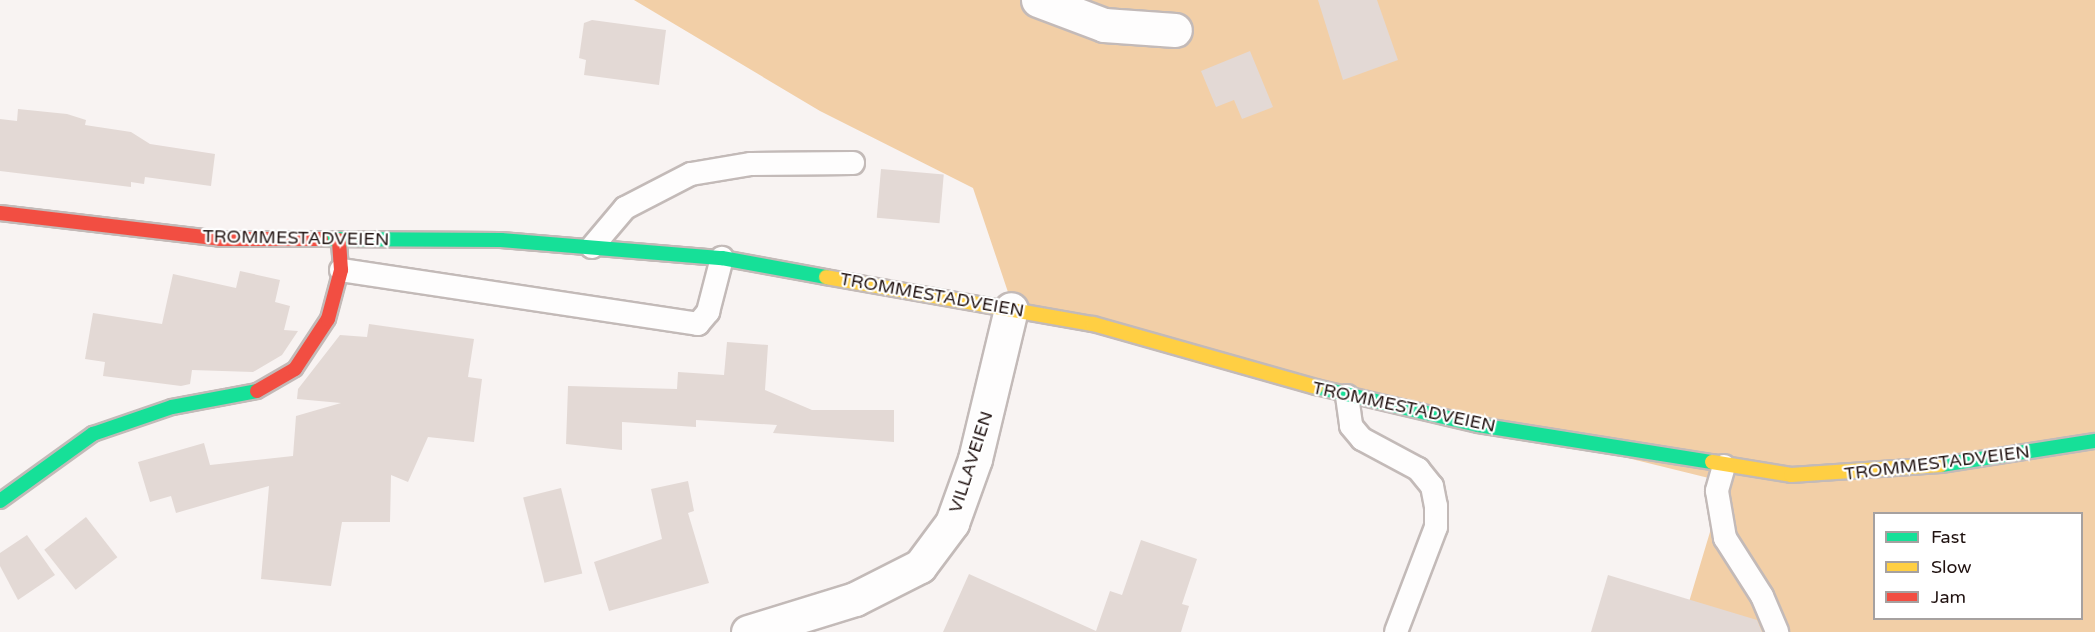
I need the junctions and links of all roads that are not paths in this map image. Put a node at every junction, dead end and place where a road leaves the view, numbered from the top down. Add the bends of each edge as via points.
1 (1038, 0) edge
2 (1175, 30) dead end
3 (853, 164) dead end
4 (0, 213) edge
5 (339, 240) junction
6 (592, 247) junction
7 (722, 258) junction
8 (341, 270) junction
9 (1011, 309) junction
10 (1347, 396) junction
11 (2095, 441) edge
12 (1725, 466) junction
13 (0, 501) edge
14 (748, 632) edge
15 (1396, 632) edge
16 (1777, 632) edge

1 - 2 street via 1104,25
3 - 6 lane via 751,164 691,174 625,208
4 - 5 main road, TROMMESTADVEIEN via 220,239
5 - 6 main road, TROMMESTADVEIEN via 501,240
5 - 8 main road
6 - 7 main road, TROMMESTADVEIEN
7 - 8 lane, TROMMESTADVEIEN via 708,312 698,324
7 - 9 main road, TROMMESTADVEIEN
8 - 13 main road via 328,319 295,369 260,390 172,407 93,434
9 - 10 main road, TROMMESTADVEIEN via 1093,324
9 - 14 street, VILLAVEIEN via 975,459 952,523 920,566 855,599
10 - 12 main road, TROMMESTADVEIEN via 1478,425
10 - 15 lane via 1351,426 1362,439 1418,469 1432,486 1436,527
11 - 12 main road, TROMMESTADVEIEN via 1844,476
12 - 16 lane via 1718,491 1725,538

